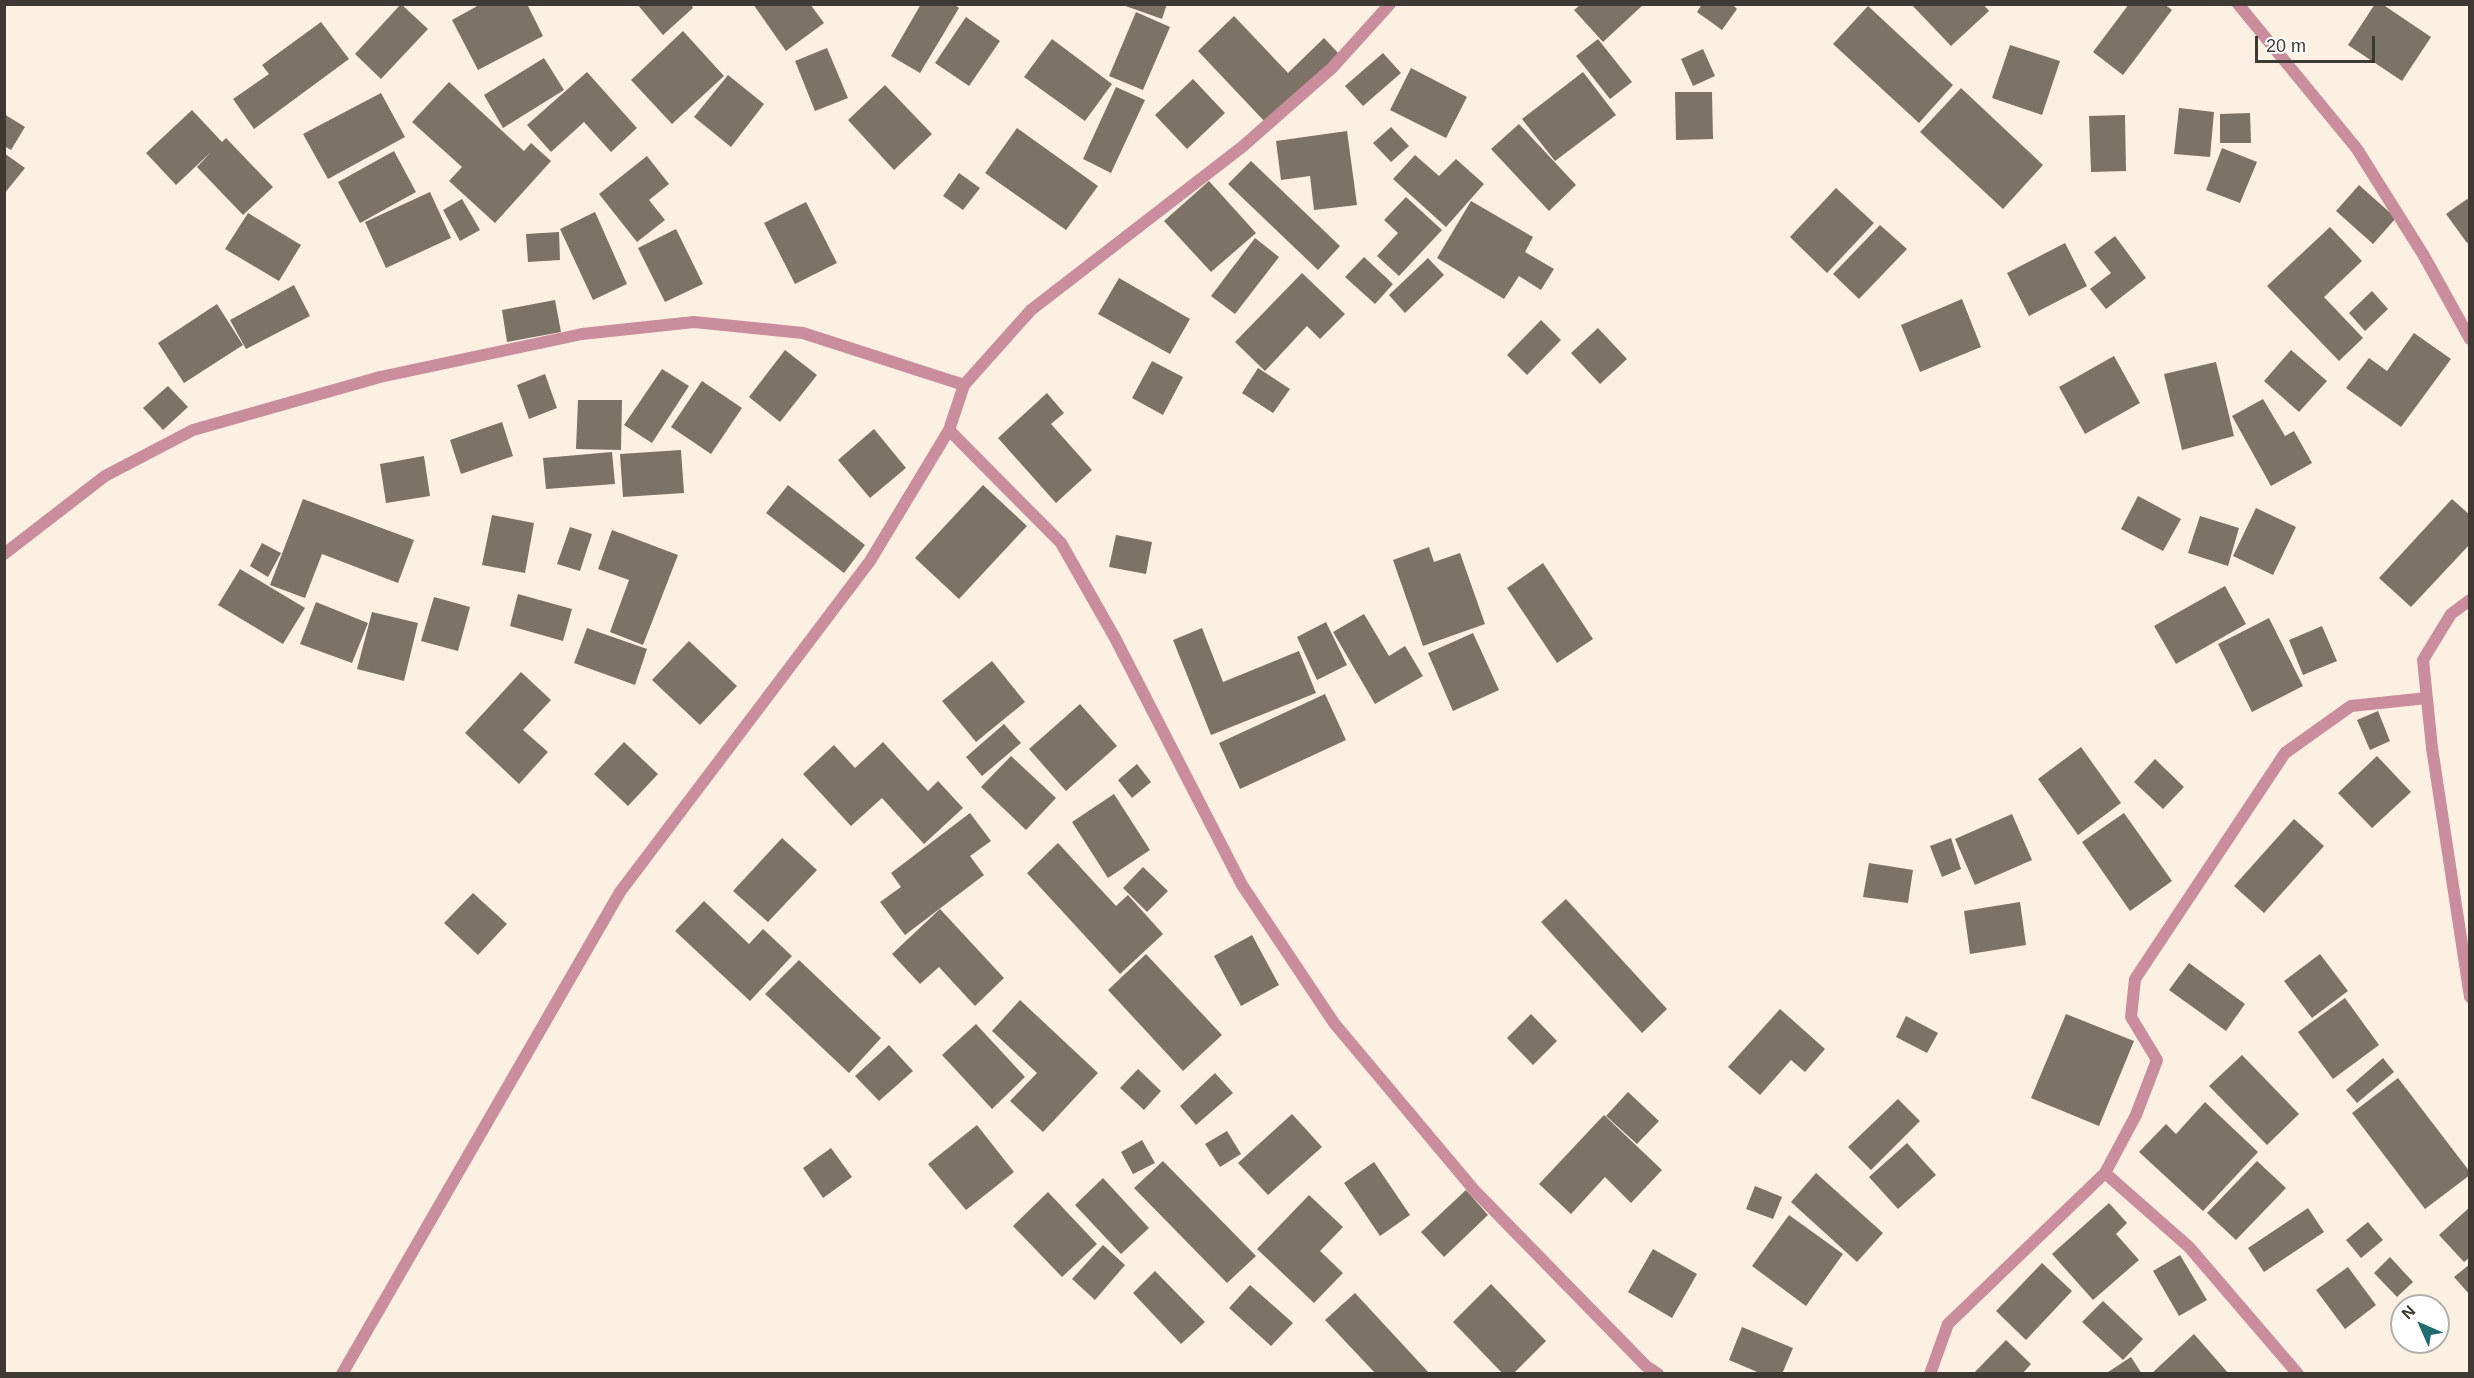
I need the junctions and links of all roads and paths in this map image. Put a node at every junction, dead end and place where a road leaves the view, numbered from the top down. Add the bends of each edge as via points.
1 (1390, 4) edge
2 (2238, 4) edge
3 (2469, 339) edge
4 (964, 385) junction
5 (949, 430) junction
6 (4, 554) edge
7 (2469, 600) edge
8 (2427, 698) junction
9 (2469, 997) edge
10 (2105, 1173) junction
11 (342, 1374) edge
12 (1658, 1374) edge
13 (1929, 1374) edge
14 (2298, 1374) edge

1 - 4 street via 1332,68 1242,147 1031,310
2 - 3 street via 2357,149 2424,256
4 - 5 street
4 - 6 street via 802,333 694,322 582,334 380,377 193,430 105,476
5 - 11 street via 870,561 620,892
5 - 12 street via 1061,543 1242,885 1334,1023 1475,1191
7 - 8 street via 2451,614 2423,660
8 - 9 street
8 - 10 street via 2351,706 2285,753 2134,979 2131,1017 2157,1060 2136,1115
10 - 13 street via 1948,1324
10 - 14 street via 2189,1247

